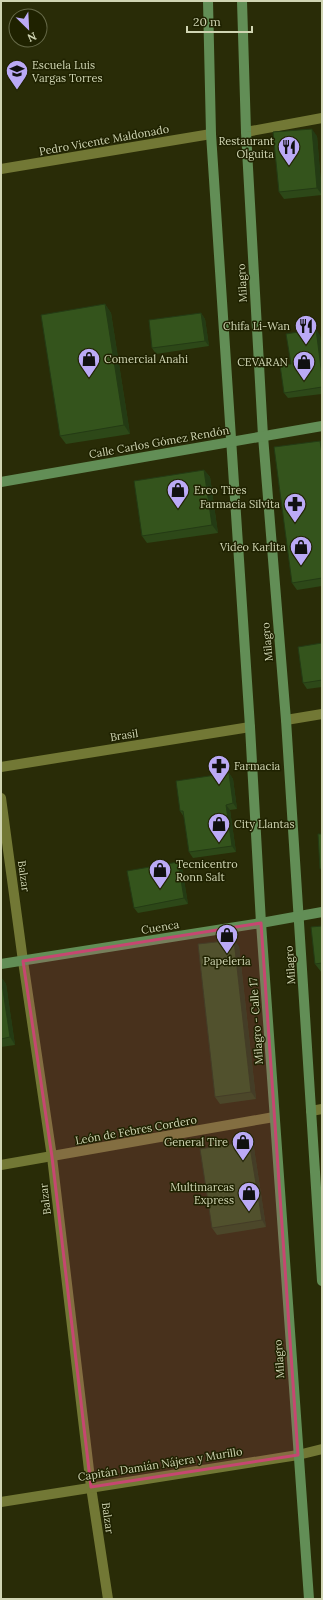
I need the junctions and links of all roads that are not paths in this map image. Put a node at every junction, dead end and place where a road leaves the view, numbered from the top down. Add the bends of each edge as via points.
1 (208, 1) edge
2 (242, 1) edge
3 (322, 118) edge
4 (246, 132) junction
5 (211, 134) junction
6 (1, 169) edge
7 (322, 426) edge
8 (263, 436) junction
9 (231, 442) junction
10 (1, 482) edge
11 (322, 714) edge
12 (286, 720) junction
13 (250, 727) junction
14 (1, 767) edge
15 (1, 798) edge
16 (322, 912) edge
17 (298, 916) junction
18 (261, 923) junction
19 (23, 961) junction
20 (1, 964) edge
21 (322, 1109) edge
22 (311, 1111) junction
23 (274, 1117) junction
24 (52, 1157) junction
25 (1, 1165) edge
26 (322, 1281) edge
27 (322, 1449) edge
28 (298, 1455) junction
29 (91, 1488) junction
30 (1, 1502) edge
31 (108, 1599) edge
32 (309, 1599) edge

1 - 5 main road, Milagro
2 - 4 main road, Milagro
3 - 4 street
4 - 8 main road, Milagro
5 - 6 street, Pedro Vicente Maldonado
5 - 9 main road, Milagro
7 - 8 main road, Calle Carlos Gómez Rendón
8 - 9 main road, Calle Carlos Gómez Rendón
8 - 12 main road, Milagro
9 - 10 main road, Calle Carlos Gómez Rendón
9 - 13 main road, Milagro
11 - 12 street
12 - 17 main road, Milagro
13 - 14 street, Brasil
13 - 18 main road, Milagro
15 - 19 street, Balzar
16 - 17 main road, Cuenca
17 - 18 main road, Cuenca
17 - 22 main road, Milagro
18 - 19 main road, Cuenca
18 - 23 main road, Milagro - Calle 17
19 - 20 main road, Cuenca
19 - 24 street, Balzar
21 - 22 street
22 - 26 main road, Milagro
23 - 24 street, León de Febres Cordero
23 - 28 main road, Milagro
24 - 25 street, León de Febres Cordero
24 - 29 street, Balzar
27 - 28 street, Capitán Damián Nájera y Murillo
28 - 29 street, Capitán Damián Nájera y Murillo
28 - 32 main road, Milagro
29 - 30 street, Capitán Damián Nájera y Murillo
29 - 31 street, Balzar

